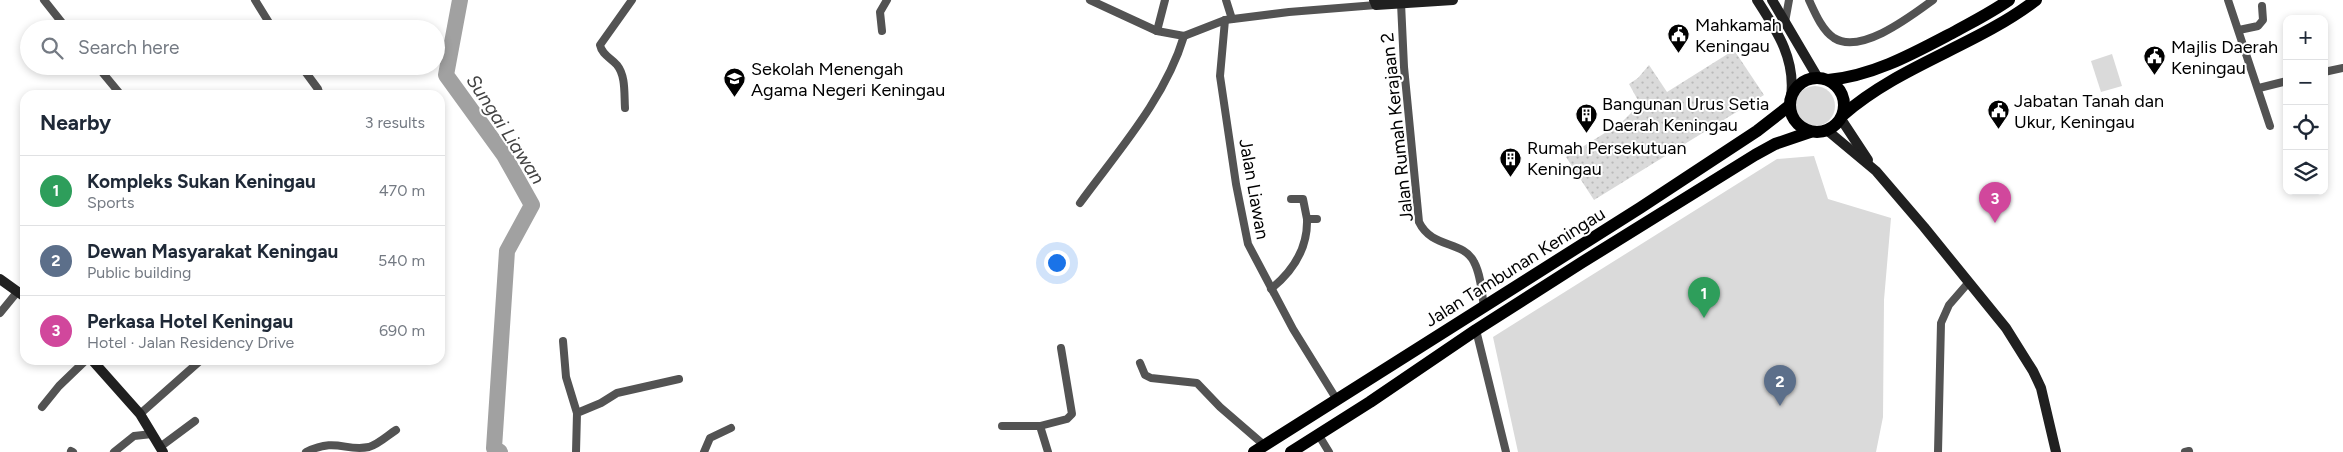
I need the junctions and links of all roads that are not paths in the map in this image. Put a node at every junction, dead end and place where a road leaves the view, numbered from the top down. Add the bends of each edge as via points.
1 (44, 0) edge
2 (255, 0) edge
3 (632, 0) edge
4 (887, 0) edge
5 (1090, 0) edge
6 (1165, 0) edge
7 (1226, 0) edge
8 (1453, 0) edge
9 (1772, 0) edge
10 (1789, 0) edge
11 (1796, 0) edge
12 (1933, 0) edge
13 (2009, 0) edge
14 (2036, 0) edge
15 (2228, 0) edge
16 (1758, 1) edge
17 (1807, 1) edge
18 (1375, 2) edge
19 (1401, 3) junction
20 (2262, 6) dead end
21 (1788, 8) junction
22 (60, 20) edge
23 (267, 20) edge
24 (1229, 20) junction
25 (1785, 22) junction
26 (2239, 30) junction
27 (882, 31) dead end
28 (1157, 31) junction
29 (1184, 36) junction
30 (2341, 69) edge
31 (2328, 71) edge
32 (104, 75) edge
33 (308, 75) edge
34 (1823, 79) junction
35 (2283, 83) edge
36 (2259, 88) junction
37 (117, 90) edge
38 (318, 90) edge
39 (1790, 101) junction
40 (624, 108) dead end
41 (1842, 117) junction
42 (2270, 126) dead end
43 (1828, 131) junction
44 (1810, 132) junction
45 (1876, 171) junction
46 (1291, 199) dead end
47 (1080, 203) dead end
48 (1307, 219) junction
49 (1317, 219) dead end
50 (0, 279) edge
51 (1969, 282) junction
52 (1271, 289) junction
53 (20, 293) edge
54 (20, 295) edge
55 (1484, 308) junction
56 (0, 312) edge
57 (1476, 330) junction
58 (563, 341) dead end
59 (1061, 348) dead end
60 (1140, 363) dead end
61 (81, 365) edge
62 (96, 365) edge
63 (195, 365) edge
64 (679, 380) dead end
65 (1337, 400) junction
66 (42, 407) dead end
67 (577, 413) junction
68 (140, 414) junction
69 (195, 421) dead end
70 (1002, 426) dead end
71 (1040, 426) junction
72 (731, 428) dead end
73 (396, 430) dead end
74 (152, 434) junction
75 (1318, 434) junction
76 (1259, 448) edge
77 (161, 449) edge
78 (114, 452) edge
79 (306, 452) edge
80 (576, 452) edge
81 (704, 452) edge
82 (1048, 452) edge
83 (1291, 452) edge
84 (1329, 452) edge
85 (1506, 452) edge
86 (1938, 452) edge
87 (2056, 452) edge

1 - 22 street
2 - 23 street
3 - 40 street via 600,45 621,72
4 - 27 street via 880,12
5 - 28 street
6 - 28 street
7 - 24 street
8 - 19 street
9 - 25 street
10 - 21 street
11 - 21 street
12 - 17 street via 1895,25 1856,43 1841,42 1832,37
13 - 34 main road via 1919,51 1858,76
14 - 41 main road via 2010,19 1879,86
15 - 26 street
16 - 39 street via 1789,61 1793,80
18 - 19 street
18 - 24 street
19 - 55 street, Jalan Rumah Kerajaan 2 via 1419,222 1428,236 1456,247 1471,258
20 - 26 street via 2263,20 2258,26
21 - 25 street
24 - 29 street
24 - 52 street, Jalan Liawan via 1220,76 1241,217 1250,250
25 - 34 street
26 - 36 street
28 - 29 street
29 - 47 street via 1174,67 1157,96
30 - 31 street
32 - 37 street
33 - 38 street
34 - 39 main road via 1801,83
34 - 41 main road via 1840,91 1844,106
35 - 36 street
36 - 42 street
39 - 44 main road via 1795,122
39 - 55 main road, Jalan Tambunan Keningau via 1749,136
41 - 43 main road
41 - 45 street
43 - 44 main road
43 - 45 street
44 - 57 main road, Jalan Tambunan Keningau via 1755,154
45 - 51 street
46 - 48 street via 1303,199
48 - 49 street
48 - 52 street via 1308,231 1301,255 1288,275
50 - 53 street
51 - 86 street via 1943,314
51 - 87 street via 2006,328 2033,371 2046,405
52 - 65 street, Jalan Liawan
54 - 56 street
55 - 65 main road, Jalan Tambunan Keningau
57 - 75 main road, Jalan Tambunan Keningau
57 - 85 street
58 - 67 street via 566,377
59 - 71 street via 1072,414 1067,419
60 - 76 street via 1145,375 1151,378 1197,382
61 - 66 street
62 - 68 street
63 - 68 street
64 - 67 street via 616,393
65 - 76 main road, Jalan Tambunan Keningau
67 - 80 street
68 - 74 street
69 - 77 street
70 - 71 street
71 - 82 street
72 - 81 street via 710,438
73 - 79 street via 367,448 331,444
74 - 77 street
74 - 78 street via 134,436
75 - 83 main road, Jalan Tambunan Keningau
75 - 84 street

